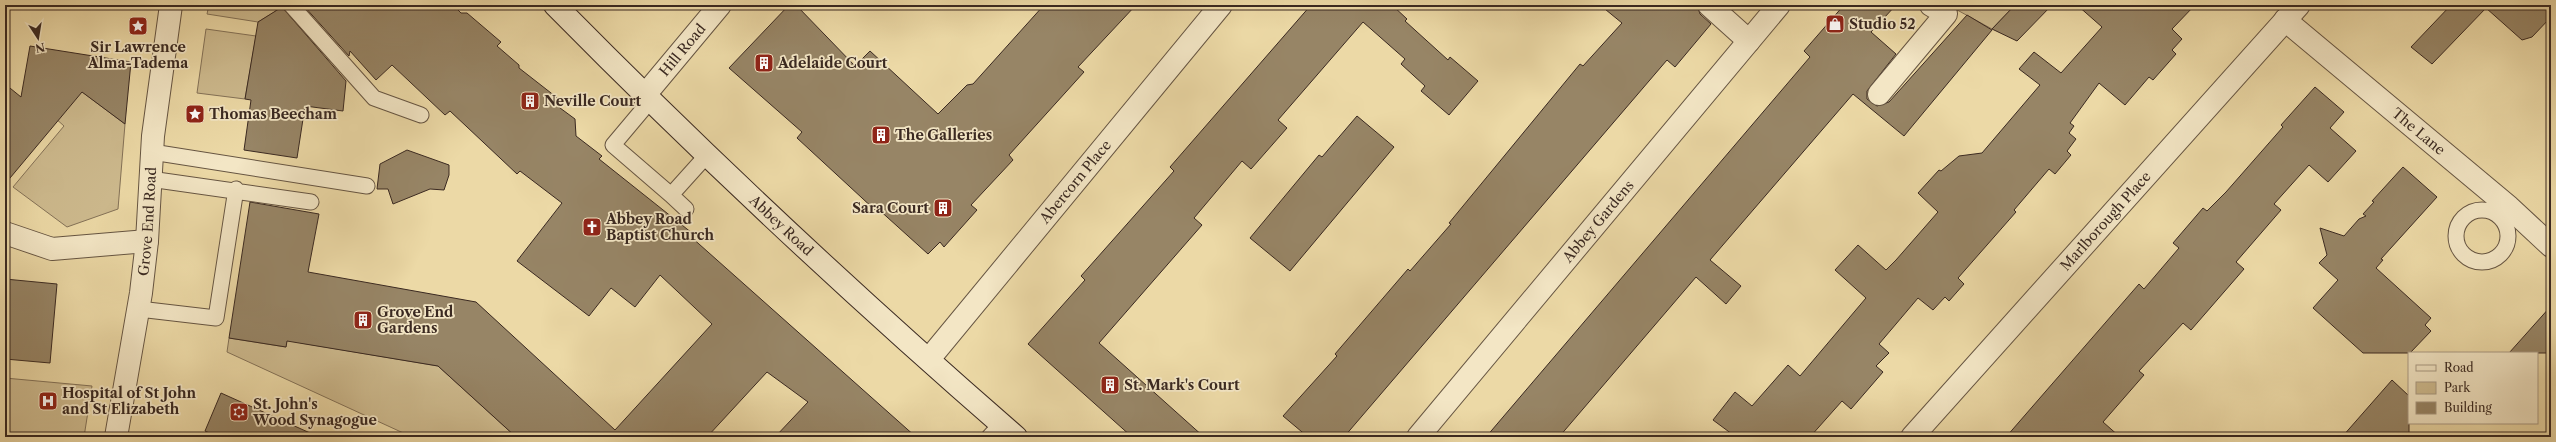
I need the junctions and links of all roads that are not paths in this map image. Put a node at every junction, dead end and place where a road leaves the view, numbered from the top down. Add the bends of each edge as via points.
1 (171, 5) edge
2 (291, 5) edge
3 (555, 5) edge
4 (720, 5) edge
5 (1221, 5) edge
6 (1709, 5) edge
7 (1779, 5) edge
8 (1931, 5) edge
9 (2292, 12) edge
10 (1749, 41) junction
11 (1880, 94) dead end
12 (647, 98) junction
13 (421, 115) dead end
14 (152, 152) junction
15 (707, 155) junction
16 (150, 179) junction
17 (367, 186) dead end
18 (236, 189) junction
19 (671, 195) junction
20 (311, 202) dead end
21 (686, 210) dead end
22 (5, 233) edge
23 (147, 241) junction
24 (2551, 246) edge
25 (139, 309) junction
26 (929, 359) junction
27 (1002, 433) edge
28 (116, 437) edge
29 (1418, 437) edge
30 (1912, 437) edge

1 - 14 street, Grove End Road
2 - 13 lane via 374,98
3 - 12 street, Abbey Road
4 - 12 street, Hill Road
5 - 26 street, Abercorn Place
6 - 10 street
7 - 10 street, Abbey Gardens
8 - 11 street via 1946,14
9 - 24 street, The Lane via 2504,212
9 - 30 street, Marlborough Place
10 - 29 street, Abbey Gardens
12 - 15 street, Abbey Road
12 - 19 lane via 613,145
14 - 16 street, Grove End Road
14 - 17 lane
15 - 19 lane
15 - 26 street, Abbey Road
16 - 18 lane
16 - 23 street, Grove End Road
18 - 20 lane
18 - 25 lane via 216,318
19 - 21 lane
22 - 23 street via 52,249
23 - 25 street, Grove End Road
25 - 28 street, Grove End Road
26 - 27 street, Abbey Road

